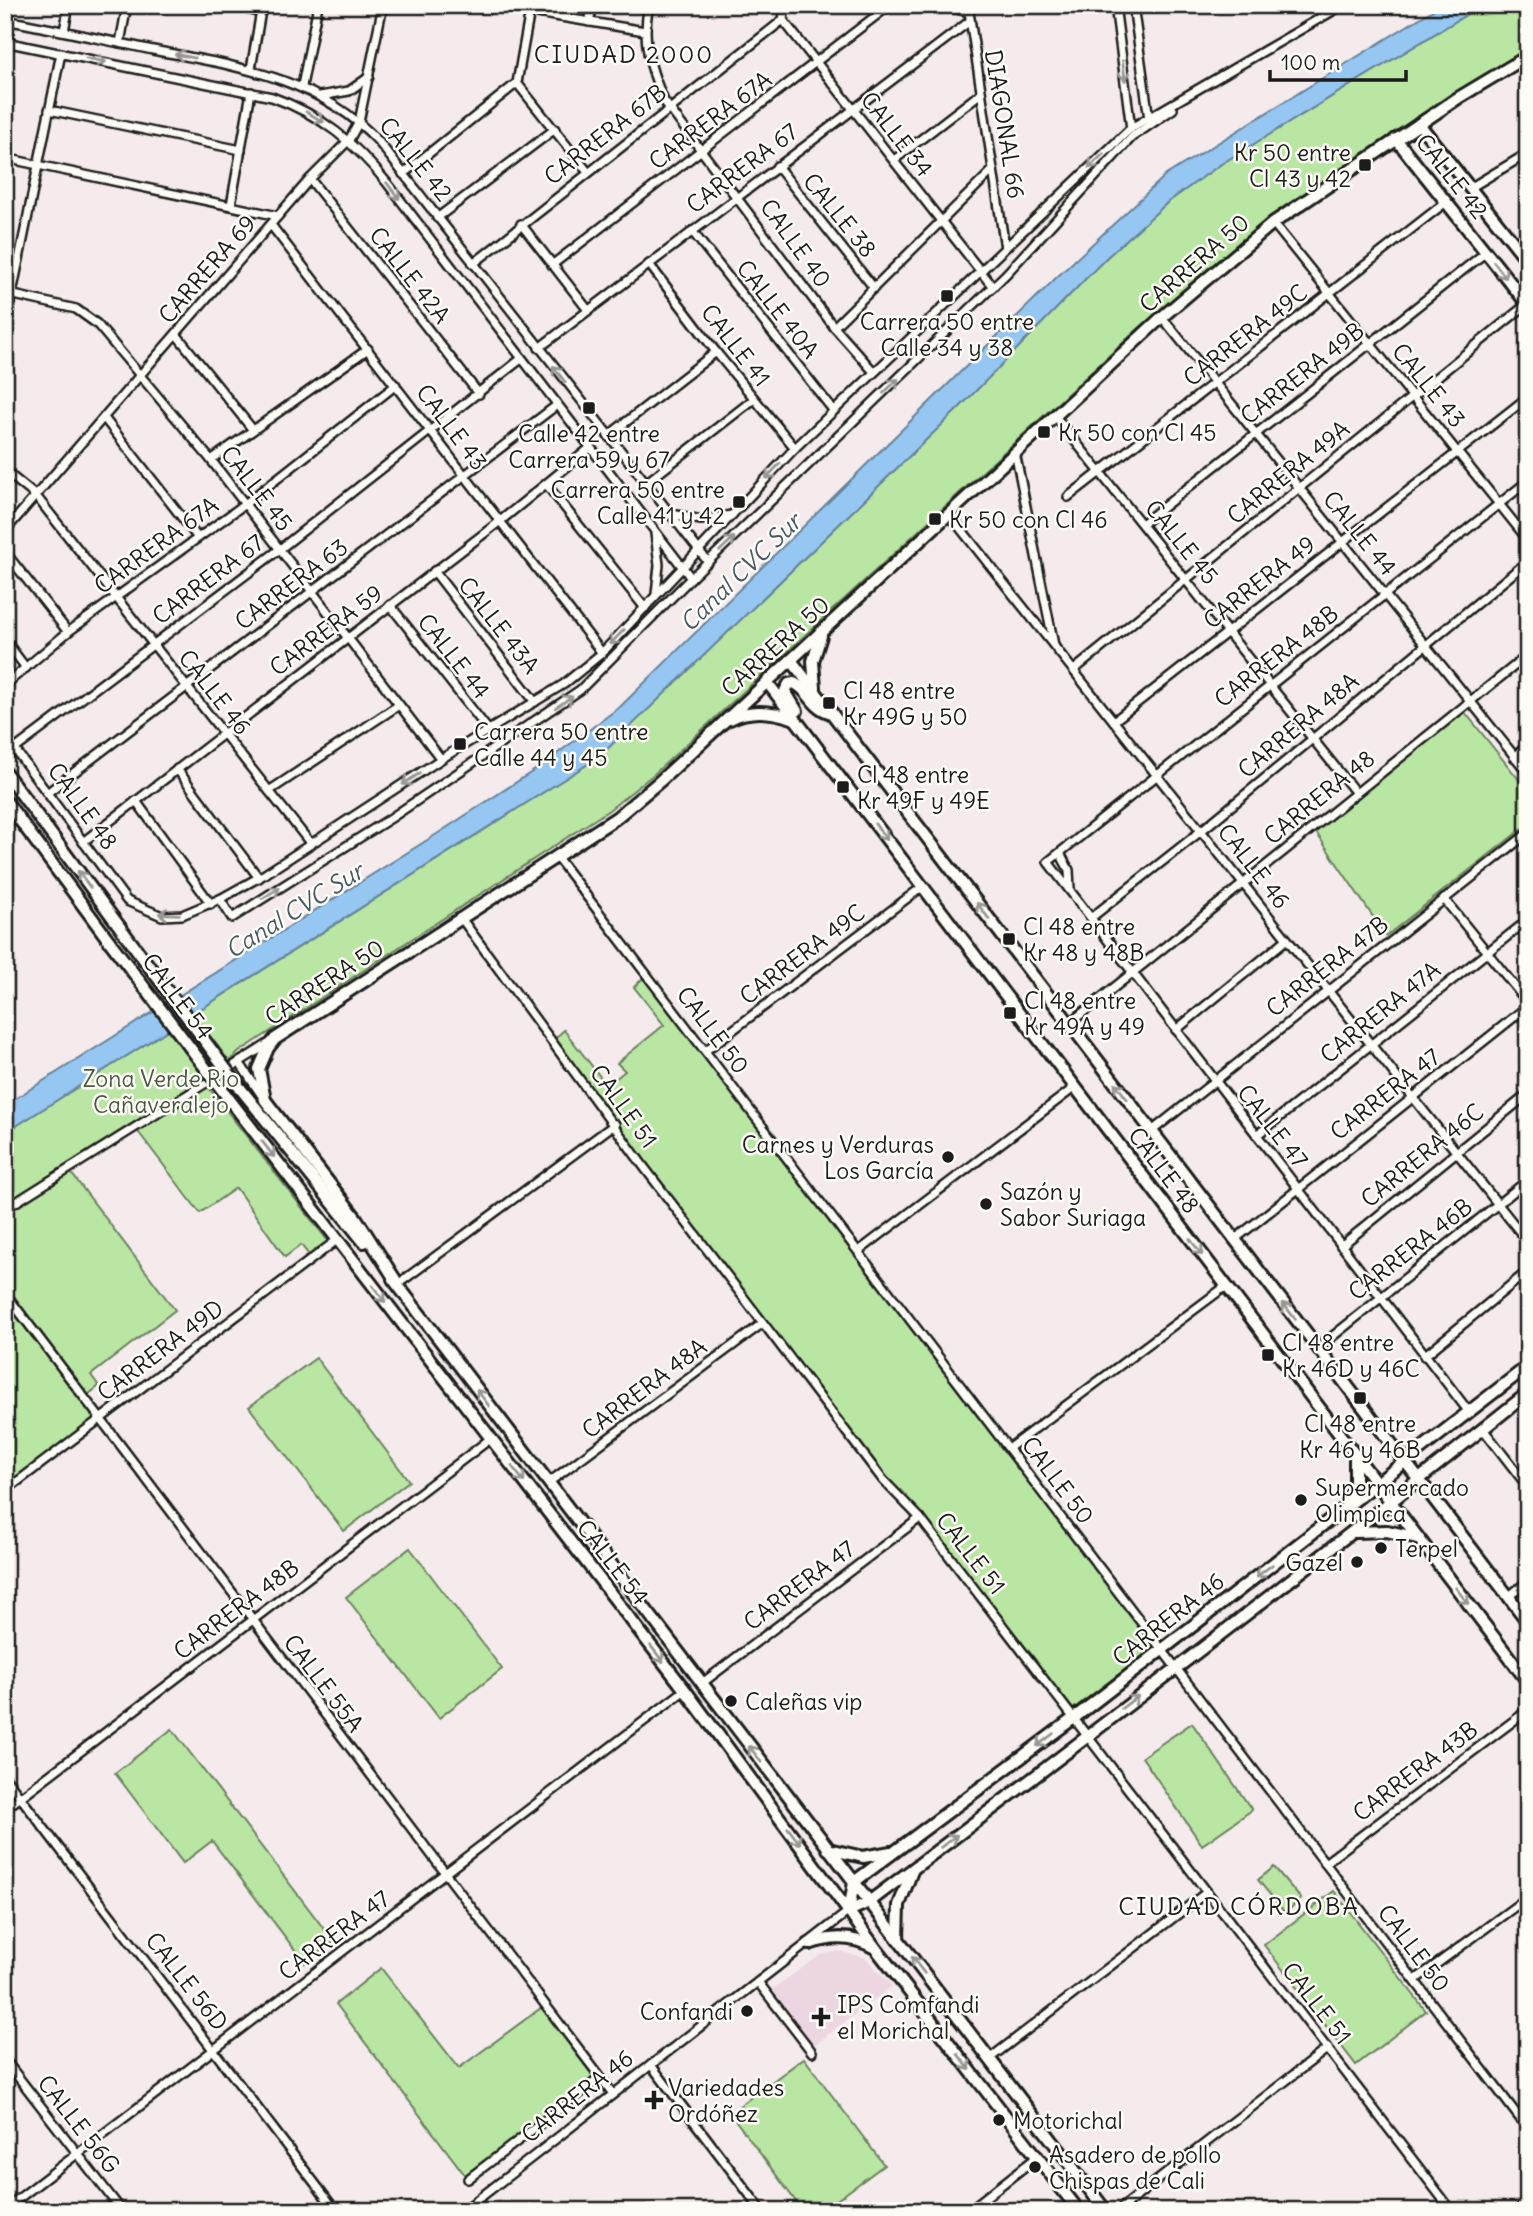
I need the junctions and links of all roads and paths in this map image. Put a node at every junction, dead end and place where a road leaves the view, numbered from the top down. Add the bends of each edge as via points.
1 (69, 5) edge
2 (127, 5) edge
3 (226, 5) edge
4 (317, 5) edge
5 (383, 5) edge
6 (488, 5) edge
7 (593, 5) edge
8 (649, 5) edge
9 (785, 5) edge
10 (890, 5) edge
11 (938, 5) edge
12 (1115, 5) edge
13 (1133, 5) edge
14 (1343, 5) edge
15 (968, 8) edge
16 (262, 9) edge
17 (530, 9) edge
18 (5, 20) edge
19 (783, 20) junction
20 (970, 21) junction
21 (589, 22) junction
22 (64, 31) junction
23 (645, 31) junction
24 (6, 43) edge
25 (120, 43) junction
26 (61, 52) junction
27 (1528, 56) edge
28 (816, 62) junction
29 (251, 69) junction
30 (369, 76) junction
31 (517, 83) junction
32 (302, 86) junction
33 (251, 92) junction
34 (981, 93) junction
35 (320, 96) junction
36 (1184, 100) junction
37 (852, 108) junction
38 (670, 109) junction
39 (50, 110) junction
40 (1149, 117) junction
41 (359, 122) junction
42 (1419, 124) junction
43 (1131, 128) junction
44 (1150, 128) junction
45 (555, 129) junction
46 (1132, 137) junction
47 (348, 139) junction
48 (1396, 139) junction
49 (241, 150) junction
50 (702, 150) junction
51 (1528, 153) edge
52 (5, 158) edge
53 (894, 160) junction
54 (39, 165) junction
55 (777, 166) junction
56 (587, 171) junction
57 (992, 171) junction
58 (403, 174) junction
59 (310, 179) junction
60 (1470, 188) junction
61 (737, 196) junction
62 (1446, 202) junction
63 (231, 205) junction
64 (278, 216) junction
65 (437, 219) junction
66 (942, 221) junction
67 (1273, 223) junction
68 (271, 225) junction
69 (521, 225) junction
70 (692, 231) junction
71 (1005, 248) junction
72 (1486, 252) junction
73 (1528, 261) edge
74 (473, 264) junction
75 (649, 264) junction
76 (552, 265) junction
77 (981, 271) junction
78 (993, 287) junction
79 (874, 288) junction
80 (8, 293) edge
81 (1331, 293) junction
82 (1527, 304) edge
83 (588, 310) junction
84 (1162, 317) junction
85 (834, 327) junction
86 (5, 328) edge
87 (176, 334) junction
88 (1371, 343) junction
89 (539, 348) junction
90 (368, 349) junction
91 (716, 352) junction
92 (522, 359) junction
93 (874, 372) junction
94 (141, 374) junction
95 (1215, 383) junction
96 (396, 385) junction
97 (479, 394) junction
98 (1413, 396) junction
99 (1528, 397) edge
100 (754, 399) junction
101 (557, 405) junction
102 (834, 410) junction
103 (1055, 416) junction
104 (104, 418) junction
105 (253, 430) junction
106 (431, 431) junction
107 (1256, 434) junction
108 (608, 436) junction
109 (590, 447) junction
110 (795, 448) junction
111 (1015, 452) junction
112 (1458, 452) junction
113 (211, 460) junction
114 (5, 471) edge
115 (1100, 473) junction
116 (465, 477) junction
117 (1528, 481) edge
118 (646, 483) junction
119 (546, 484) junction
120 (1299, 488) junction
121 (36, 496) junction
122 (1068, 497) dead end
123 (245, 504) junction
124 (1499, 504) junction
125 (670, 514) junction
126 (949, 514) junction
127 (733, 515) junction
128 (499, 522) junction
129 (1142, 524) junction
130 (654, 529) junction
131 (5, 531) edge
132 (198, 538) junction
133 (690, 539) junction
134 (1528, 540) edge
135 (1342, 542) junction
136 (280, 549) junction
137 (699, 551) junction
138 (5, 552) edge
139 (673, 554) junction
140 (708, 562) junction
141 (1528, 562) edge
142 (683, 567) junction
143 (434, 571) junction
144 (691, 578) junction
145 (1187, 579) junction
146 (313, 592) junction
147 (1385, 594) junction
148 (116, 596) junction
149 (654, 599) junction
150 (390, 605) junction
151 (645, 608) junction
152 (824, 630) junction
153 (1228, 631) junction
154 (68, 632) junction
155 (348, 638) junction
156 (5, 640) edge
157 (154, 644) junction
158 (1054, 645) junction
159 (1425, 645) junction
160 (602, 653) junction
161 (1528, 655) edge
162 (791, 660) junction
163 (26, 668) junction
164 (1074, 670) junction
165 (766, 682) junction
166 (5, 685) edge
167 (1270, 685) junction
168 (185, 687) junction
169 (817, 694) junction
170 (1470, 701) junction
171 (535, 702) junction
172 (399, 705) junction
173 (832, 713) junction
174 (795, 719) junction
175 (1114, 721) junction
176 (721, 724) junction
177 (489, 731) junction
178 (805, 732) junction
179 (223, 733) junction
180 (5, 736) edge
181 (1312, 737) junction
182 (1528, 746) edge
183 (15, 749) junction
184 (1514, 757) junction
185 (441, 760) junction
186 (177, 769) junction
187 (5, 772) edge
188 (1528, 773) edge
189 (1157, 775) junction
190 (269, 791) junction
191 (47, 793) junction
192 (1356, 793) junction
193 (5, 800) edge
194 (136, 801) junction
195 (1201, 831) junction
196 (1528, 833) edge
197 (83, 842) junction
198 (311, 844) junction
199 (1060, 853) junction
200 (556, 856) junction
201 (1048, 862) joint
202 (259, 878) junction
203 (1243, 883) junction
204 (922, 887) junction
205 (1070, 889) junction
206 (220, 899) junction
207 (1444, 899) junction
208 (211, 904) junction
209 (1091, 917) junction
210 (461, 918) junction
211 (1528, 920) edge
212 (125, 934) joint
213 (1287, 939) junction
214 (1486, 953) junction
215 (1134, 972) junction
216 (1328, 990) junction
217 (1528, 1004) edge
218 (1070, 1023) junction
219 (1176, 1030) junction
220 (275, 1039) junction
221 (1370, 1044) junction
222 (705, 1051) junction
223 (239, 1062) junction
224 (1213, 1081) junction
225 (1075, 1087) junction
226 (1528, 1094) edge
227 (1412, 1096) junction
228 (265, 1100) junction
229 (615, 1124) junction
230 (1152, 1131) junction
231 (1257, 1135) junction
232 (1455, 1151) junction
233 (1528, 1180) edge
234 (1297, 1189) junction
235 (1497, 1204) junction
236 (5, 1209) edge
237 (337, 1240) junction
238 (1234, 1240) junction
239 (1528, 1242) edge
240 (1341, 1246) junction
241 (859, 1251) junction
242 (1528, 1270) edge
243 (398, 1284) junction
244 (1226, 1286) junction
245 (5, 1293) edge
246 (1380, 1297) junction
247 (763, 1324) junction
248 (1318, 1348) junction
249 (1424, 1356) junction
250 (1528, 1366) edge
251 (1528, 1393) edge
252 (1469, 1412) junction
253 (99, 1420) junction
254 (1483, 1429) junction
255 (491, 1438) junction
256 (1009, 1448) junction
257 (1354, 1455) junction
258 (1404, 1463) junction
259 (1418, 1480) junction
260 (548, 1483) junction
261 (1377, 1486) junction
262 (1528, 1487) edge
263 (5, 1491) edge
264 (1391, 1503) junction
265 (1341, 1512) junction
266 (920, 1518) junction
267 (1352, 1532) junction
268 (1418, 1538) junction
269 (1528, 1581) edge
270 (1508, 1597) junction
271 (252, 1621) junction
272 (1528, 1622) edge
273 (1162, 1648) junction
274 (1177, 1667) junction
275 (1528, 1682) edge
276 (701, 1684) junction
277 (685, 1690) junction
278 (1528, 1710) edge
279 (1074, 1718) junction
280 (1087, 1735) junction
281 (5, 1777) edge
282 (977, 1790) junction
283 (21, 1797) junction
284 (5, 1809) edge
285 (991, 1809) junction
286 (901, 1847) junction
287 (825, 1848) junction
288 (1325, 1863) junction
289 (914, 1867) junction
290 (445, 1873) junction
291 (854, 1882) junction
292 (1207, 1892) junction
293 (1528, 1897) edge
294 (869, 1902) junction
295 (849, 1911) junction
296 (898, 1939) junction
297 (809, 1944) junction
298 (877, 1950) junction
299 (1415, 1980) junction
300 (758, 1982) junction
301 (215, 2049) junction
302 (1328, 2049) junction
303 (812, 2052) dead end
304 (989, 2059) junction
305 (5, 2060) edge
306 (651, 2065) junction
307 (600, 2078) junction
308 (613, 2094) junction
309 (1528, 2129) edge
310 (76, 2155) junction
311 (1037, 2157) junction
312 (468, 2179) dead end
313 (1528, 2205) edge
314 (5, 2209) edge
315 (122, 2211) edge
316 (336, 2211) edge
317 (463, 2211) edge
318 (762, 2211) edge
319 (968, 2211) edge
320 (1079, 2211) edge
321 (1106, 2211) edge
322 (1118, 2211) edge
323 (1452, 2211) edge
324 (1520, 2211) edge

1 - 22 street
2 - 25 street
3 - 16 street
4 - 32 street
5 - 30 street, CARRERA 69
6 - 17 street
7 - 21 street
8 - 23 street, CALLE 40
9 - 19 street
10 - 28 street, CARRERA 67A
11 - 15 street
12 -> 43 street
13 - 40 street
14 - 36 street
15 - 20 street, DIAGONAL 66
16 - 29 street
17 - 21 street
17 - 31 street
18 - 22 street, CALLE 42
19 - 28 street, CALLE 34
19 - 38 street, CARRERA 67B
20 - 34 street, DIAGONAL 66
20 - 37 street, CARRERA 67
21 - 23 street
22 - 25 street, CALLE 42
23 - 38 street, CALLE 40 via 649,66
24 - 26 street, CALLE 42
29 -> 25 street, CALLE 42
26 -> 33 street, CALLE 42
26 - 39 street
27 - 42 main road, CARRERA 50
28 - 37 street, CALLE 34
28 - 50 street, CARRERA 67A
29 - 32 street, CALLE 42
30 - 35 street via 349,91
30 - 41 street, CARRERA 69
31 - 45 street
31 - 58 street
32 - 35 street, CALLE 42
33 -> 47 street, CALLE 42 via 300,108
33 - 49 street
34 - 53 street
34 - 57 street, DIAGONAL 66
35 - 41 street, CALLE 42
36 - 40 street
36 - 44 street
37 - 53 street, CALLE 34
37 - 55 street, CARRERA 67
38 - 50 street, CALLE 40
38 - 56 street, CARRERA 67B
39 - 49 street
39 - 54 street
40 - 43 street
40 - 44 street
41 - 47 street, CARRERA 69
41 - 58 street, CALLE 42
42 - 48 main road, CARRERA 50
42 - 60 main road, CALLE 42
43 - 46 street
43 -> 71 street
44 - 46 street
45 - 56 street
45 - 65 street
46 - 78 street
47 - 59 street, CARRERA 69
47 -> 92 street, CALLE 42
48 - 62 main road, CALLE 42
48 - 67 main road, CARRERA 50
49 - 63 street
50 - 61 street, CALLE 40
50 - 76 street, CARRERA 67A
51 - 60 street
52 - 54 street
53 - 66 street, CALLE 34
54 - 63 street
54 - 80 street
55 - 61 street, CARRERA 67
55 - 79 street, CALLE 38
56 - 69 street, CARRERA 67B
57 - 66 street
57 - 71 street, DIAGONAL 66
58 - 65 street, CALLE 42
59 - 64 street, CARRERA 69
59 - 97 street, CALLE 42A
60 - 73 main road, CALLE 42
61 - 70 street, CARRERA 67
61 - 85 street, CALLE 40
62 - 72 main road, CALLE 42
62 - 81 street, CARRERA 49C
63 - 64 street
64 - 68 street, CARRERA 69
65 - 74 street, CALLE 42
66 - 77 street, CALLE 34
66 - 79 street
67 - 81 street, CALLE 43
67 - 84 main road, CARRERA 50
68 - 87 street, CARRERA 69
68 - 90 street, CALLE 43
69 - 74 street, CARRERA 67B
69 - 76 street
70 - 75 street, CARRERA 67
70 - 102 street, CALLE 40A
71 - 77 street
72 -> 82 main road, CALLE 42
72 - 88 street, CARRERA 49B
74 - 89 street, CALLE 42
75 - 83 street, CARRERA 67
75 - 91 street, CALLE 41
76 - 83 street
77 - 78 street, CALLE 34
77 - 93 street
140 -> 78 street
79 - 85 street
80 - 86 street
80 - 94 street, CALLE 45 via 76,309 97,324
81 - 88 street, CALLE 43
81 - 95 street, CARRERA 49C
82 - 98 street, CARRERA 49A
83 - 89 street, CARRERA 67
84 - 95 street, CALLE 44
84 - 103 main road, CARRERA 50
85 - 93 street, CALLE 40
87 - 94 street, CARRERA 69
87 - 105 street
88 - 98 street, CALLE 43
88 - 107 street, CARRERA 49B
108 -> 89 street, CALLE 42
90 - 96 street, CALLE 43
90 - 105 street
91 - 100 street, CALLE 41
91 - 108 street
92 - 97 street, CARRERA 67
92 - 101 street, CALLE 42
93 - 102 street
94 - 104 street, CARRERA 69
94 - 113 street, CALLE 45
95 - 107 street, CALLE 44
95 - 115 street, CARRERA 49C
96 - 106 street, CALLE 43
96 - 123 street, CARRERA 67A
97 - 106 street, CARRERA 67
98 - 112 street, CALLE 43
98 - 120 street, CARRERA 49A
99 - 112 street, CARRERA 49
100 - 110 street, CALLE 41
100 - 118 street
101 - 109 street, CALLE 42
101 - 116 street, CARRERA 63
102 - 110 street
103 - 111 main road, CARRERA 50
103 - 115 street, CALLE 45
104 - 121 street, CARRERA 69
104 - 132 street
105 - 113 street
106 - 116 street, CALLE 43
106 - 136 street, CARRERA 67
107 - 120 street, CALLE 44
107 - 129 street, CARRERA 49B
108 - 118 street, CALLE 42
109 - 119 street, CARRERA 59
109 - 130 street, CALLE 42
110 -> 127 street
111 - 126 main road, CARRERA 50
111 - 158 street
112 - 124 street, CALLE 43
112 - 135 street, CARRERA 49
113 - 123 street, CALLE 45
114 - 121 street, CALLE 46
115 - 122 street, CARRERA 49C
115 - 129 street, CALLE 45
116 - 128 street, CALLE 43
116 - 146 street, CARRERA 63
117 - 124 street, CARRERA 48B
118 - 125 street, CALLE 42
119 - 128 street, CARRERA 59
119 - 151 street
120 - 135 street, CALLE 44
120 - 145 street, CARRERA 49A
121 - 131 street, CARRERA 69
121 - 148 street, CALLE 46
123 - 132 street, CARRERA 67A
123 - 136 street, CALLE 45
124 - 134 street, CALLE 43
124 - 147 street, CARRERA 48B
125 - 127 street via 701,520
125 - 133 street, CALLE 42
126 - 152 main road, CARRERA 50
126 - 158 street, CALLE 46
127 - 137 street
128 - 143 street, CARRERA 59
128 - 160 street, CALLE 43
129 - 145 street, CALLE 45
130 - 139 street, CALLE 42
130 - 149 street via 659,565
132 - 148 street, CARRERA 67A
133 - 137 street, CALLE 42
133 - 139 street via 691,556
135 - 147 street, CALLE 44
135 - 153 street, CARRERA 49
136 - 146 street, CALLE 45
136 - 157 street, CARRERA 67
137 - 140 street, CALLE 42
137 - 142 street
138 - 154 street
139 - 142 street, CALLE 42
140 - 144 street
141 - 159 street, CARRERA 48A
142 - 144 street, CALLE 42
142 - 149 street
143 - 150 street, CARRERA 59
143 - 171 street, CALLE 43A
206 -> 144 street via 232,918 580,690
145 - 153 street, CALLE 45
145 - 164 street, CARRERA 49A
146 - 155 street, CALLE 45
146 - 168 street, CARRERA 63
147 - 159 street, CALLE 44
147 - 167 street, CARRERA 48B
148 - 154 street, CARRERA 67A
148 - 157 street, CALLE 46
149 - 151 street
150 - 155 street, CARRERA 59
150 - 177 street, CALLE 44
151 -> 160 street
152 - 162 main road, CARRERA 50
152 - 169 main road via 813,661
153 - 167 street, CALLE 45
153 - 175 street, CARRERA 49
154 - 163 street, CARRERA 67A
155 - 172 street, CALLE 45
155 - 179 street, CARRERA 59
156 - 163 street
157 - 168 street, CALLE 46
157 - 183 street, CARRERA 67
158 - 164 street, CALLE 46
159 - 170 street, CALLE 44
159 - 181 street, CARRERA 48A
160 - 171 street
161 - 170 street, CARRERA 48
162 - 165 main road, CARRERA 50
162 - 169 main road, CALLE 48
163 - 166 street, CARRERA 67A
164 - 175 street, CALLE 46
165 - 174 main road, CALLE 48
165 - 176 main road, CARRERA 50
167 - 181 street, CALLE 45
167 - 189 street, CARRERA 48B
168 - 179 street, CALLE 46
168 - 191 street, CARRERA 63
169 - 173 main road, CALLE 48
170 - 184 street, CALLE 44
170 - 192 street, CARRERA 48
171 - 177 street
172 - 185 street, CALLE 45
172 - 190 street
173 - 178 main road via 820,710 798,684 789,684 786,696 806,723
218 -> 173 main road, CALLE 48
174 - 176 main road via 749,712
174 - 178 main road, CALLE 48
175 - 189 street, CALLE 46
176 - 200 main road, CARRERA 50 via 616,818
177 - 185 street
178 -> 204 main road, CALLE 48
179 - 186 street, CARRERA 59
179 - 190 street, CALLE 46
180 - 183 street, CALLE 48
181 - 192 street, CALLE 45
181 - 195 street, CARRERA 48A
182 - 184 street
183 - 191 street, CALLE 48
184 - 188 street, CALLE 44
185 -> 198 street
186 - 194 street, CARRERA 59
186 - 202 street
212 -> 187 main road, CALLE 48
189 - 195 street, CALLE 46
189 - 199 street, CARRERA 48B
190 - 198 street, CALLE 46
191 - 197 street, CALLE 48
192 - 203 street, CARRERA 48
193 -> 237 main road, CALLE 54, bridge
194 - 197 street, CARRERA 59
194 - 208 street
195 - 203 street, CALLE 46
195 - 209 street, CARRERA 48A
196 - 207 street, CARRERA 47B
208 -> 197 street, CALLE 48 via 182,915 162,916 127,901
198 - 202 street
199 - 201 street, CARRERA 48B
199 - 205 street via 1069,870
200 - 210 main road, CARRERA 50
200 - 222 street, CALLE 50
201 - 205 street, CALLE 47
202 - 206 street
203 - 213 street, CALLE 46
203 - 215 street, CARRERA 48
204 - 222 street, CARRERA 49C
204 - 225 main road, CALLE 48
205 - 209 street, CALLE 47
206 - 208 street
207 - 214 street
207 - 216 street, CARRERA 47B
209 - 215 street, CALLE 47
210 - 220 main road, CARRERA 50
210 - 229 street, CALLE 51
211 - 214 street, CARRERA 47A
212 - 243 main road, CALLE 54, bridge
213 - 216 street, CALLE 46
213 - 219 street
214 - 217 street
214 - 221 street, CARRERA 47A
215 - 218 street, CARRERA 48
215 - 219 street, CALLE 47
216 - 221 street, CALLE 46
216 - 224 street, CARRERA 47B
217 - 227 street, CARRERA 47
230 -> 218 main road, CALLE 48
219 - 224 street, CALLE 47
220 - 223 street, CARRERA 50
220 - 228 main road via 259,1069
221 - 227 street, CALLE 46
221 - 231 street, CARRERA 47A
222 - 241 street, CALLE 50
223 - 228 street, CALLE 54
223 - 236 street, CARRERA 50
224 - 230 street, CARRERA 47B
224 - 231 street, CALLE 47
225 - 241 street
225 -> 244 main road, CALLE 48
226 - 232 street, CARRERA 46C
227 - 232 street, CALLE 46
227 - 234 street, CARRERA 47
228 - 243 main road, CALLE 54 via 356,1218
229 - 243 street
229 - 247 street, CALLE 51
230 - 238 main road, CALLE 48
231 - 234 street, CALLE 47
232 - 235 street, CALLE 46
232 - 240 street, CARRERA 46C
233 - 235 street, CARRERA 46B
234 - 238 street, CARRERA 47
234 - 240 street, CALLE 47
235 - 239 street, CALLE 46
235 - 246 street, CARRERA 46B
237 - 253 street, CARRERA 49D
237 -> 255 main road, CALLE 54
248 -> 238 main road, CALLE 48
240 - 246 street, CALLE 47
241 - 256 street, CALLE 50
242 - 249 street
260 -> 243 main road, CALLE 54
244 - 256 street
244 - 257 main road, CALLE 48
245 - 253 street, CALLE 55A
246 - 248 street, CARRERA 46B
246 - 249 street, CALLE 47
247 - 260 street, CARRERA 48A
247 - 266 street, CALLE 51 via 883,1480
248 - 258 main road, CALLE 48
249 - 252 street, CALLE 47
250 - 252 main road, CARRERA 46
251 - 254 main road, CARRERA 46
252 - 258 main road, CARRERA 46
253 - 263 street, CARRERA 49D
253 - 271 street, CALLE 55A
254 - 259 main road, CARRERA 46
254 - 262 street
255 - 271 street, CARRERA 48B
255 -> 277 main road, CALLE 54
256 - 273 street, CALLE 50
257 - 261 main road, CALLE 48
257 - 265 main road via 1355,1486
258 - 259 main road, CALLE 48
258 - 261 main road, CARRERA 46
259 - 264 main road, CARRERA 46
259 - 270 main road, CALLE 48
260 - 276 main road, CALLE 54
261 - 264 main road, CALLE 48
261 - 265 main road, CARRERA 46
264 - 267 main road, CARRERA 46
264 - 268 main road, CALLE 48
265 -> 273 main road, CARRERA 46
266 - 276 street, CARRERA 47
266 - 279 street, CALLE 51
267 - 268 main road via 1387,1531
267 - 274 main road, CARRERA 46
268 -> 275 main road, CALLE 48
269 - 270 street
270 - 272 main road, CALLE 48
271 - 283 street, CARRERA 48B
271 - 290 street, CALLE 55A
273 - 274 street, CALLE 50
273 - 279 main road, CARRERA 46
280 -> 274 main road, CARRERA 46
274 - 288 street, CALLE 50
287 -> 276 main road, CALLE 54
277 - 290 street, CARRERA 47
277 -> 295 main road, CALLE 54
278 - 288 street, CARRERA 43B
279 - 280 street, CALLE 51
279 -> 282 main road, CARRERA 46
280 - 285 main road, CARRERA 46
280 - 292 street, CALLE 51
281 - 283 street, CALLE 56D
282 - 285 main road
282 - 286 main road, CARRERA 46
283 - 284 street, CARRERA 48B
283 - 301 street, CALLE 56D
289 -> 285 main road, CARRERA 46
286 - 287 main road via 863,1857
286 - 291 main road, CARRERA 46
287 - 291 main road, CALLE 54
288 - 299 street, CALLE 50
289 - 294 main road, CARRERA 46
289 - 296 main road via 899,1905
290 - 301 street, CARRERA 47
290 - 307 street, CALLE 55A
291 - 294 main road, CALLE 54
291 - 295 main road
292 - 302 street, CALLE 51
292 - 304 street
293 - 299 street
294 - 295 main road, CARRERA 46
294 - 296 main road, CALLE 54
295 - 297 street, CARRERA 46
295 - 298 main road, CALLE 54
304 -> 296 main road, CALLE 54
297 - 298 main road via 848,1938
297 - 300 street, CARRERA 46
298 -> 311 main road, CALLE 54
299 - 309 street, CALLE 50
300 - 303 street
300 - 306 street, CARRERA 46
301 - 310 street, CARRERA 47
301 - 316 street, CALLE 56D
302 - 322 street
302 - 323 street, CALLE 51
304 - 321 main road, CALLE 54
305 - 310 street, CALLE 56G
306 - 308 street, CARRERA 46
306 - 318 street
307 - 308 street, CALLE 55A
307 - 312 street, CARRERA 46
308 - 317 street, CARRERA 46
310 - 314 street, CARRERA 47
310 - 315 street, CALLE 56G
311 - 319 street
311 - 320 main road, CALLE 54
313 - 324 main road

